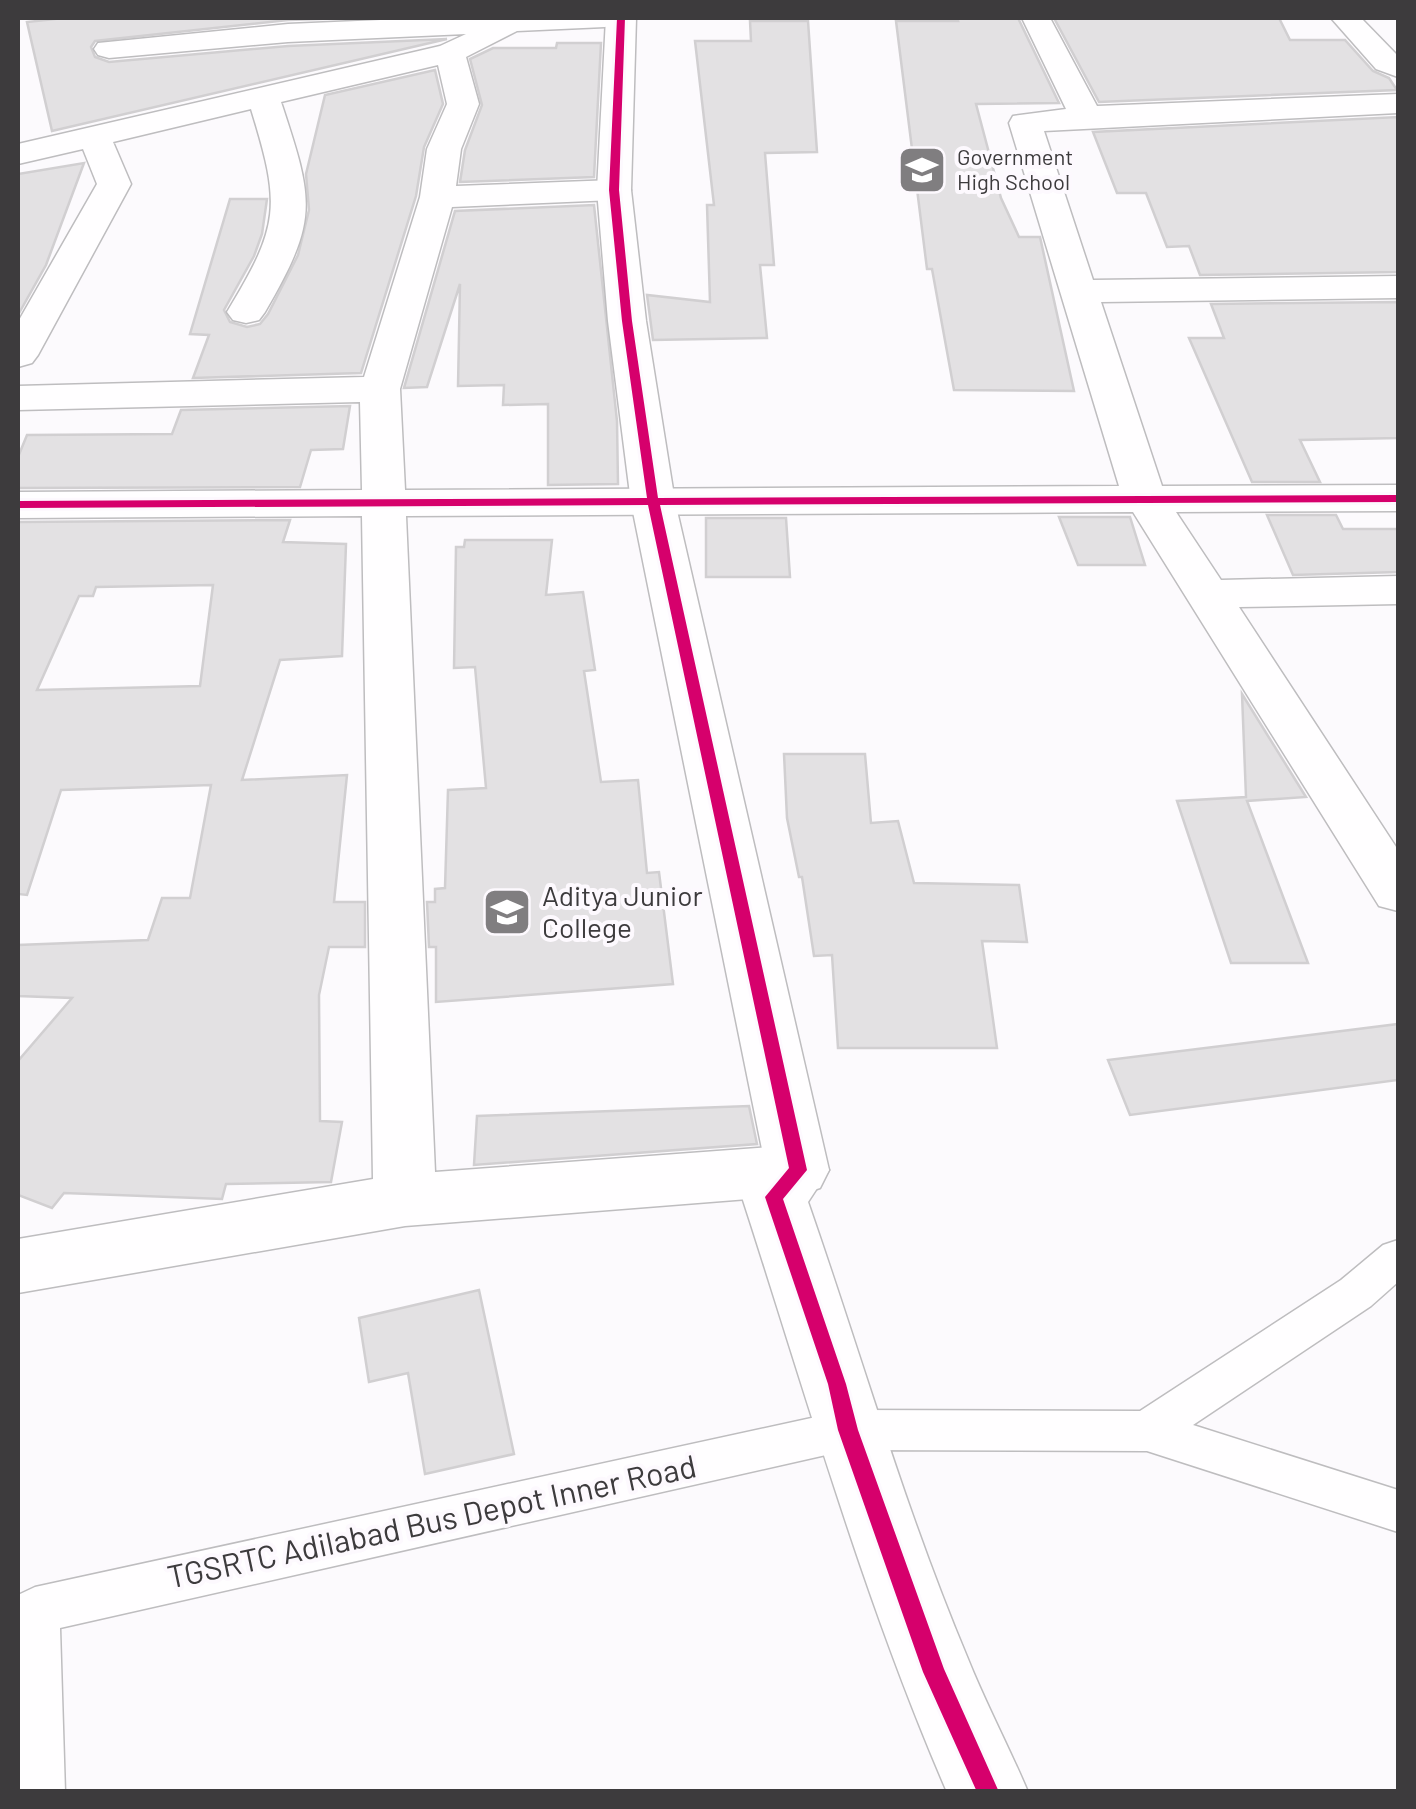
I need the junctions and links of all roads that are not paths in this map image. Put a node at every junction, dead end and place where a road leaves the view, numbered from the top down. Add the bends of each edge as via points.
1 (605, 18) edge
2 (621, 18) edge
3 (1036, 18) edge
4 (1345, 18) edge
5 (505, 21) edge
6 (450, 53) junction
7 (1398, 68) edge
8 (264, 98) junction
9 (1398, 103) edge
10 (1086, 116) junction
11 (155, 120) junction
12 (94, 136) junction
13 (18, 154) edge
14 (614, 190) junction
15 (438, 197) junction
16 (1398, 287) edge
17 (1079, 291) junction
18 (246, 312) dead end
19 (18, 355) edge
20 (380, 389) junction
21 (18, 398) edge
22 (1144, 496) junction
23 (1398, 498) edge
24 (653, 502) junction
25 (386, 503) junction
26 (18, 505) edge
27 (1398, 590) edge
28 (1206, 594) junction
29 (1398, 892) edge
30 (798, 1170) junction
31 (405, 1200) junction
32 (1398, 1257) edge
33 (18, 1266) edge
34 (848, 1430) junction
35 (1147, 1431) junction
36 (1398, 1512) edge
37 (26, 1632) edge
38 (39, 1792) edge
39 (988, 1792) edge

1 - 5 street
2 - 14 street
3 - 10 street
4 - 7 street
5 - 6 street
5 - 11 street via 99,43 141,78
6 - 8 street
6 - 15 street via 463,104 444,149
8 - 11 street
8 - 18 street via 291,208 277,259
9 - 10 street
10 - 17 street via 1026,123
11 - 12 street
12 - 13 street
12 - 19 street via 114,184
14 - 15 street
14 - 24 street
15 - 20 street
16 - 17 street
17 - 22 street
20 - 21 street
20 - 25 street
22 - 23 street
22 - 24 street
22 - 28 street
24 - 25 street
24 - 30 street
25 - 26 street
25 - 31 street
27 - 28 street
28 - 29 street
30 - 31 street
30 - 34 street via 774,1197
31 - 33 street
32 - 35 lane via 1356,1293
34 - 35 lane
34 - 37 lane, TGSRTC Adilabad Bus Depot Inner Road via 35,1610
34 - 39 street via 934,1672
35 - 36 lane
37 - 38 lane, TGSRTC Adilabad Bus Depot Inner Road

